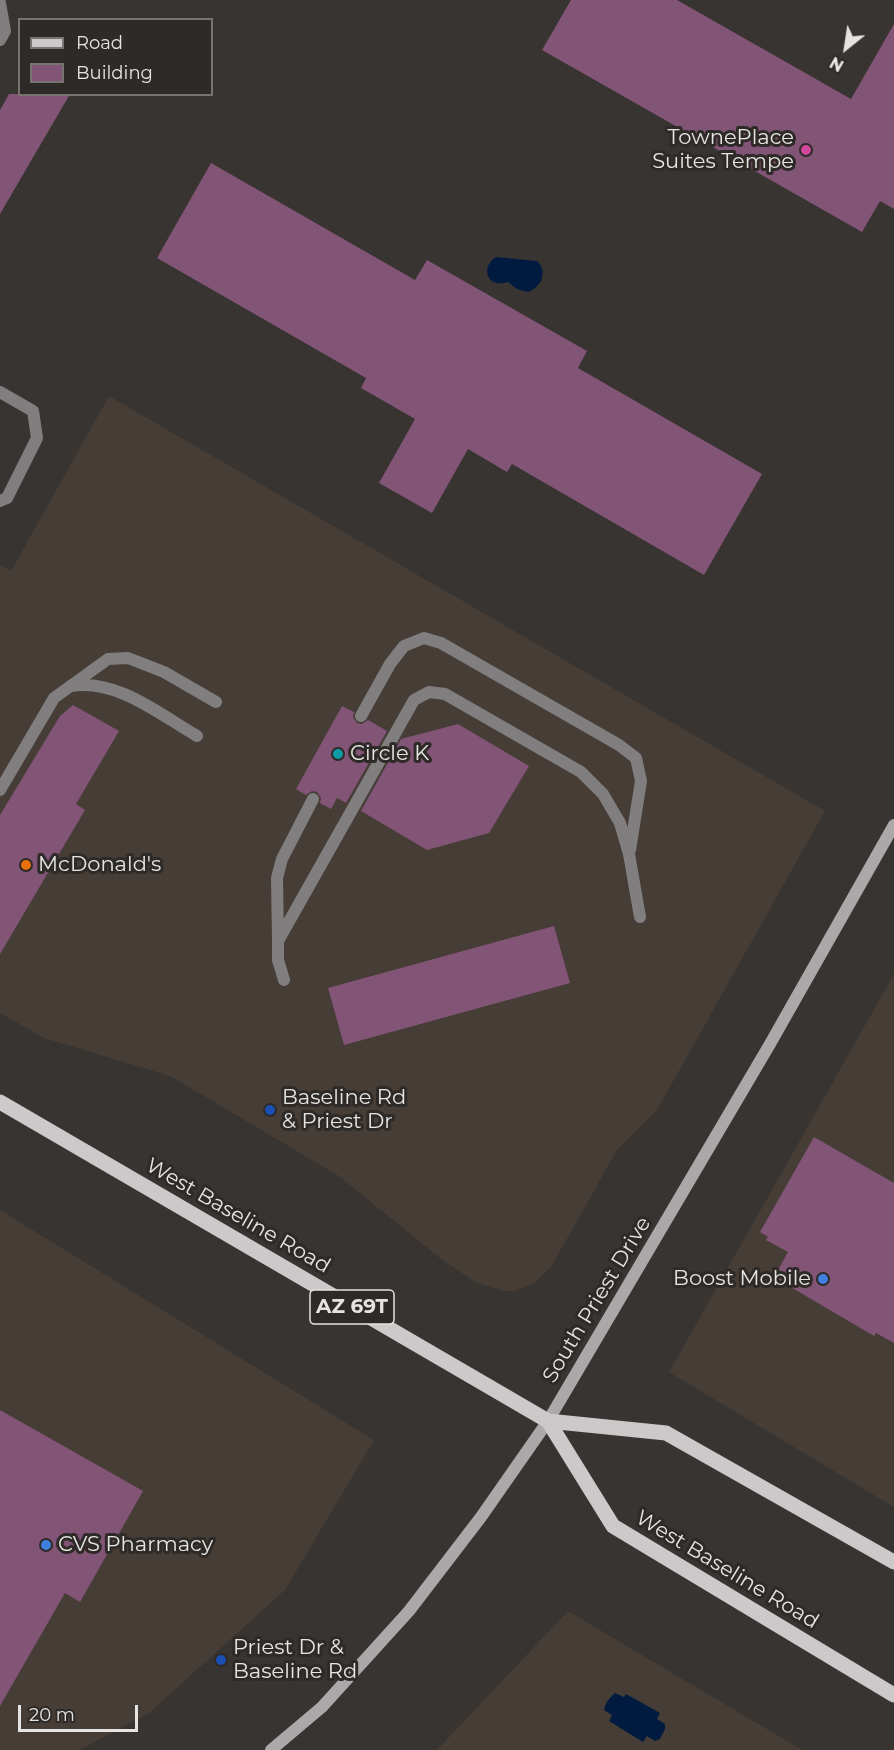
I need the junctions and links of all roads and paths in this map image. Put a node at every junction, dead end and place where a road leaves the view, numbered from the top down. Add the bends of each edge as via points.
1 (0, 3) edge
2 (0, 39) edge
3 (0, 392) edge
4 (0, 501) edge
5 (70, 687) junction
6 (216, 702) dead end
7 (361, 716) dead end
8 (197, 736) dead end
9 (0, 790) edge
10 (313, 799) dead end
11 (894, 825) edge
12 (629, 854) junction
13 (640, 917) dead end
14 (278, 941) junction
15 (284, 980) dead end
16 (0, 1102) edge
17 (548, 1420) junction
18 (894, 1562) edge
19 (894, 1695) edge
20 (271, 1750) edge

1 - 2 lane via 5,31
3 - 4 lane via 33,411 37,438 7,498
5 - 6 lane via 108,658 128,658 164,672
5 - 8 lane via 110,687
5 - 9 lane via 54,698
7 - 12 lane via 404,645 424,638 441,643 636,758 641,781
10 - 14 lane via 282,859 277,878
11 - 17 street, South Priest Drive
12 - 13 lane
12 - 14 lane via 620,823 609,804 581,772 445,694 429,692 414,700
14 - 15 lane
16 - 17 main road, West Baseline Road / AZ 69T
17 - 18 main road, West Baseline Road via 666,1433
17 - 19 main road, West Baseline Road via 613,1526
17 - 20 street, South Priest Drive via 409,1611 322,1707

